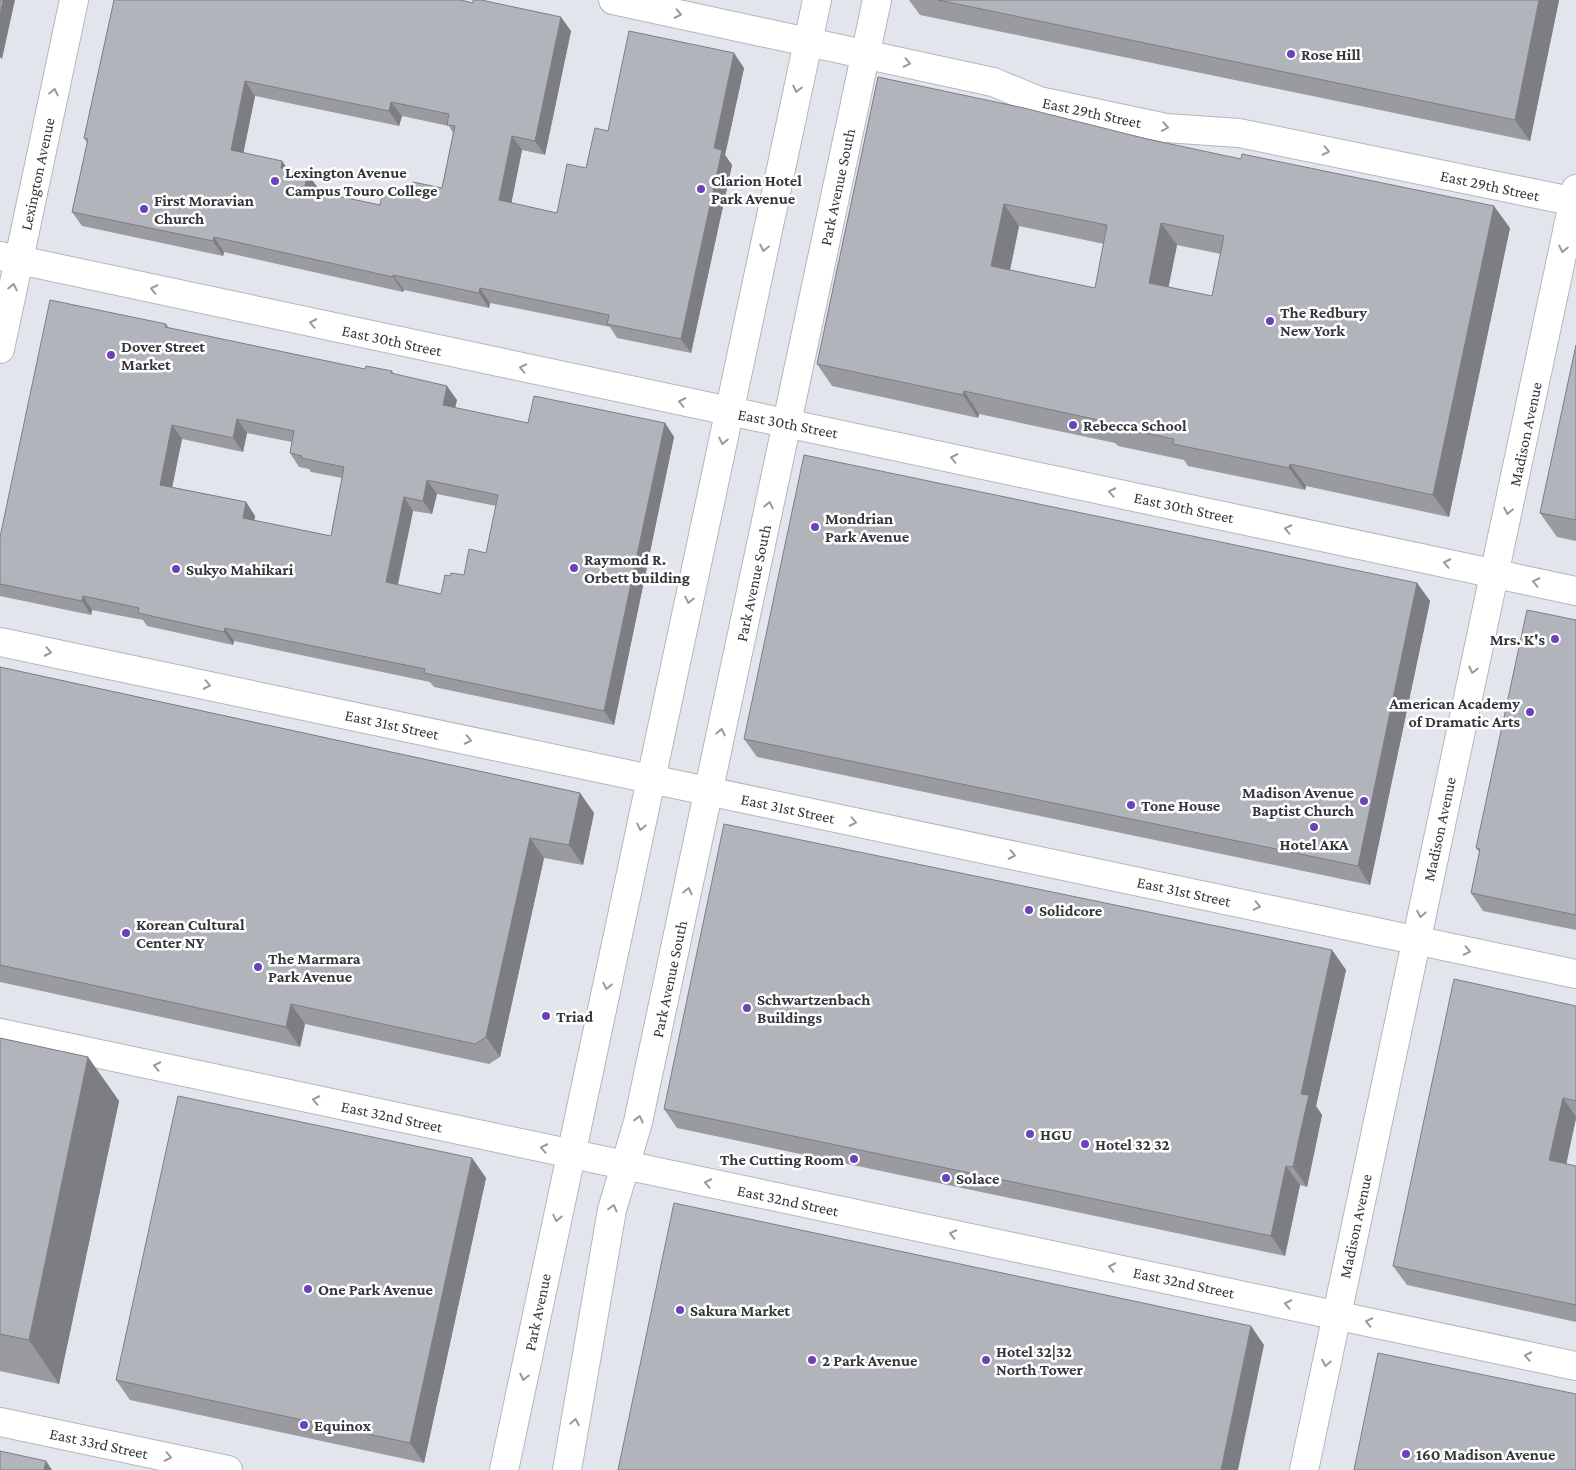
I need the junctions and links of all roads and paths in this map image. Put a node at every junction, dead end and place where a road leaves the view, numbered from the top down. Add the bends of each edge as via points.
1 (74, 0) edge
2 (613, 0) edge
3 (817, 0) edge
4 (877, 0) edge
5 (808, 42) junction
6 (865, 54) junction
7 (1575, 198) edge
8 (9, 258) edge
9 (0, 349) edge
10 (729, 412) junction
11 (787, 423) junction
12 (1495, 574) junction
13 (1576, 591) edge
14 (0, 642) edge
15 (651, 779) junction
16 (708, 791) junction
17 (1416, 940) junction
18 (1576, 974) edge
19 (0, 1032) edge
20 (571, 1154) junction
21 (625, 1166) junction
22 (1336, 1315) junction
23 (1576, 1366) edge
24 (0, 1422) edge
25 (228, 1470) edge
26 (504, 1470) edge
27 (567, 1470) edge
28 (1304, 1470) edge

8 -> 1 street, Lexington Avenue
2 -> 5 street, East 29th Street
3 - 5 street
4 - 6 street, Park Avenue South
5 - 6 street, East 29th Street
5 -> 10 street
6 -> 7 street, East 29th Street via 1006,85 1039,101 1166,128 1239,133
6 - 11 street, Park Avenue South
7 -> 12 street, Madison Avenue
9 -> 8 street, Lexington Avenue
10 -> 8 street, East 30th Street
10 - 11 street, East 30th Street
10 -> 15 street
12 -> 11 street, East 30th Street
16 -> 11 street, Park Avenue South
13 -> 12 street, East 30th Street
12 -> 17 street, Madison Avenue
14 -> 15 street, East 31st Street
15 - 16 street, East 31st Street
15 -> 20 street
16 -> 17 street, East 31st Street
21 -> 16 street, Park Avenue South via 638,1122
17 -> 18 street, East 31st Street
17 - 22 street, Madison Avenue
20 -> 19 street, East 32nd Street
20 - 21 street, East 32nd Street
20 -> 26 street, Park Avenue
22 -> 21 street, East 32nd Street
27 -> 21 street via 609,1227
23 -> 22 street, East 32nd Street
22 -> 28 street, Madison Avenue
24 -> 25 street, East 33rd Street

